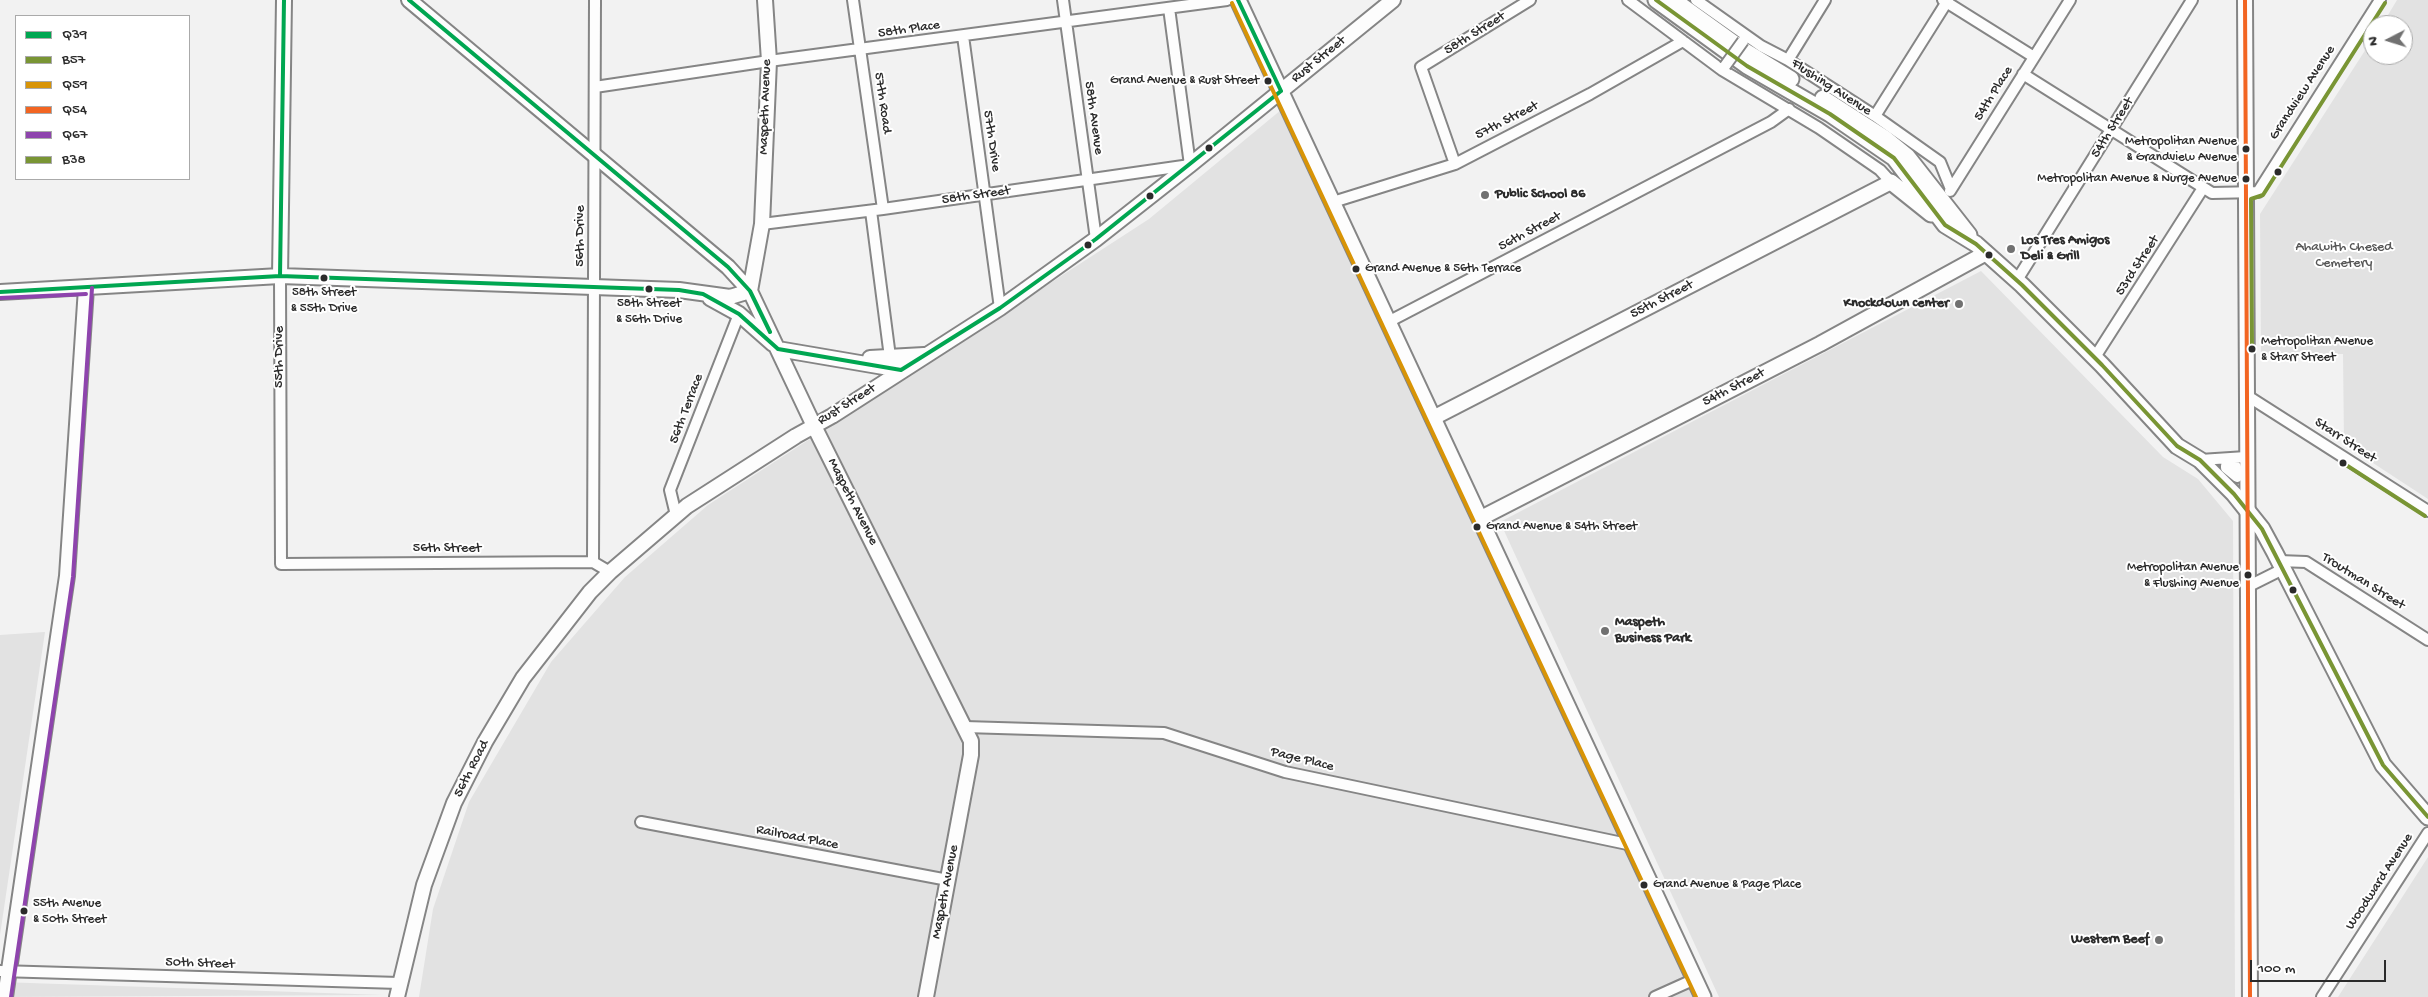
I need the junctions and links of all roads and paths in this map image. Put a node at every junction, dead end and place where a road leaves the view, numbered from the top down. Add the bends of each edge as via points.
1 (284, 0) edge
2 (409, 0) edge
3 (595, 0) edge
4 (765, 0) edge
5 (853, 0) edge
6 (1063, 0) edge
7 (1227, 0) edge
8 (1238, 0) edge
9 (1393, 0) edge
10 (1530, 0) edge
11 (1628, 0) edge
12 (1656, 0) edge
13 (1674, 0) edge
14 (1696, 0) edge
15 (1825, 0) edge
16 (2070, 0) edge
17 (2192, 0) edge
18 (2245, 0) edge
19 (2380, 0) edge
20 (1946, 1) edge
21 (1169, 8) junction
22 (1066, 22) junction
23 (963, 36) junction
24 (1745, 39) junction
25 (1683, 41) junction
26 (860, 50) junction
27 (2034, 57) junction
28 (1788, 60) junction
29 (769, 61) junction
30 (1724, 68) junction
31 (2023, 74) junction
32 (595, 86) junction
33 (1281, 92) junction
34 (1789, 108) junction
35 (1875, 116) junction
36 (2112, 130) junction
37 (594, 154) junction
38 (1455, 164) junction
39 (1190, 165) junction
40 (1088, 180) junction
41 (1891, 182) junction
42 (1951, 188) junction
43 (2203, 188) junction
44 (2246, 193) junction
45 (984, 195) junction
46 (1333, 202) junction
47 (1942, 203) junction
48 (883, 210) junction
49 (871, 211) junction
50 (762, 224) junction
51 (1945, 225) junction
52 (1096, 239) junction
53 (1981, 249) junction
54 (280, 276) junction
55 (2017, 280) junction
56 (86, 288) junction
57 (595, 288) junction
58 (750, 291) junction
59 (0, 292) edge
60 (703, 294) junction
61 (1000, 308) junction
62 (739, 314) junction
63 (1388, 322) junction
64 (778, 349) junction
65 (925, 355) junction
66 (890, 357) junction
67 (2095, 357) junction
68 (850, 360) junction
69 (902, 370) junction
70 (2246, 395) junction
71 (1433, 418) junction
72 (814, 426) junction
73 (2246, 457) junction
74 (2200, 460) junction
75 (2248, 510) junction
76 (2428, 511) edge
77 (676, 515) junction
78 (1481, 518) junction
79 (593, 562) junction
80 (281, 564) joint
81 (2281, 565) junction
82 (610, 572) junction
83 (2249, 586) junction
84 (2428, 640) edge
85 (965, 727) junction
86 (2428, 817) edge
87 (641, 822) dead end
88 (2428, 833) edge
89 (1632, 844) junction
90 (948, 880) junction
91 (5, 971) edge
92 (1695, 979) junction
93 (398, 990) edge
94 (5, 997) edge
95 (926, 997) edge
96 (1655, 997) edge
97 (1703, 997) edge
98 (2250, 997) edge
99 (2322, 997) edge

1 - 54 main road, 55th Drive
2 - 37 main road
3 - 32 street, 56th Drive
4 - 29 main road, Maspeth Avenue
5 - 26 street, 57th Road
6 - 22 street, 58th Avenue
7 - 21 street, 58th Place
8 - 33 main road
9 - 33 main road, Rust Street
10 - 38 street, 58th Street via 1421,67
11 - 25 street
12 - 51 main road, Flushing Avenue via 1747,66 1830,114 1894,158
13 - 47 main road, Flushing Avenue via 1745,51 1885,138 1907,156
14 - 24 street, Flushing Avenue
15 - 28 street
16 - 27 street, 54th Place
17 - 36 street, 54th Street
18 - 44 main road
19 - 44 street, Grandview Avenue via 2258,192
20 - 27 street
20 - 35 street
21 - 22 street, 58th Place
21 - 39 street
22 - 23 street, 58th Place
22 - 40 street, 58th Avenue
23 - 26 street, 58th Place
23 - 45 street, 57th Drive
24 - 28 street, Flushing Avenue
24 - 30 street, bridge
25 - 30 street
25 - 38 street, 57th Street
26 - 29 street, 58th Place
26 - 48 street, 57th Road
27 - 31 street, 54th Place
28 - 35 street, Flushing Avenue
29 - 32 street, 58th Place
29 - 50 main road, Maspeth Avenue
30 - 34 street
31 - 36 street
31 - 42 street, 54th Place
32 - 37 street, 56th Drive
33 - 39 main road, Rust Street
33 - 46 main road
34 - 41 street via 1862,157
34 - 63 street, 56th Street via 1771,122
35 - 42 street, Flushing Avenue via 1940,162
36 - 43 street
36 - 55 street, 54th Street
37 - 57 street, 56th Drive
37 - 58 main road via 728,268
38 - 46 street, 57th Street
39 - 40 street, 58th Street
39 - 52 main road, Rust Street
40 - 45 street, 58th Street
40 - 52 street, 58th Avenue
41 - 51 main road
41 - 71 main road, 55th Street
42 - 47 street, 54th Place
43 - 44 street via 2212,193
43 - 67 street, 53rd Street
44 - 70 main road
45 - 48 street, 58th Street
45 - 61 street, 57th Drive
46 - 63 main road
47 - 53 main road, Flushing Avenue
48 - 49 street, 58th Street
49 - 50 street, 58th Street
49 - 66 street
50 - 58 main road, Maspeth Avenue
51 - 53 main road, Flushing Avenue
52 - 61 main road, Rust Street
53 - 55 main road, Flushing Avenue
53 - 78 main road, 54th Street via 1802,353
54 - 56 main road
54 - 57 main road
54 - 80 street, 55th Drive
55 - 67 main road, Flushing Avenue
56 - 59 main road
56 - 91 main road via 67,576
57 - 60 main road via 680,290
57 - 79 street, 56th Drive
58 - 60 main road via 730,297
58 - 64 main road, Maspeth Avenue
60 - 62 main road
61 - 65 main road, Rust Street
62 - 64 main road
62 - 77 street, 56th Terrace via 670,490
63 - 71 main road
64 - 68 main road
64 - 72 main road, Maspeth Avenue
65 - 66 main road
65 - 69 main road, Rust Street
66 - 68 main road
67 - 74 main road, Flushing Avenue via 2177,446
68 - 69 main road
69 - 72 main road, Rust Street
70 - 73 main road
70 - 76 street, Starr Street
71 - 78 main road
72 - 77 main road, Rust Street
72 - 85 main road, Maspeth Avenue
73 - 74 street
73 - 75 main road
74 - 75 main road, Flushing Avenue
75 - 81 main road, Flushing Avenue
75 - 83 main road
77 - 82 main road, Rust Street
78 - 89 main road
79 - 80 street, 56th Street
79 - 82 street
81 - 83 street
81 - 84 street, Troutman Street via 2306,562
81 - 86 main road, Flushing Avenue via 2383,765
82 - 93 main road, 56th Road via 590,592 522,678 485,742 454,804 424,885
83 - 98 main road
85 - 89 street, Page Place via 1164,733 1285,772
85 - 90 main road, Maspeth Avenue via 971,741 971,755
87 - 90 street, Railroad Place
88 - 99 street, Woodward Avenue
89 - 92 main road
90 - 95 main road, Maspeth Avenue
91 - 93 street, 50th Street
91 - 94 main road
92 - 96 street
92 - 97 main road

